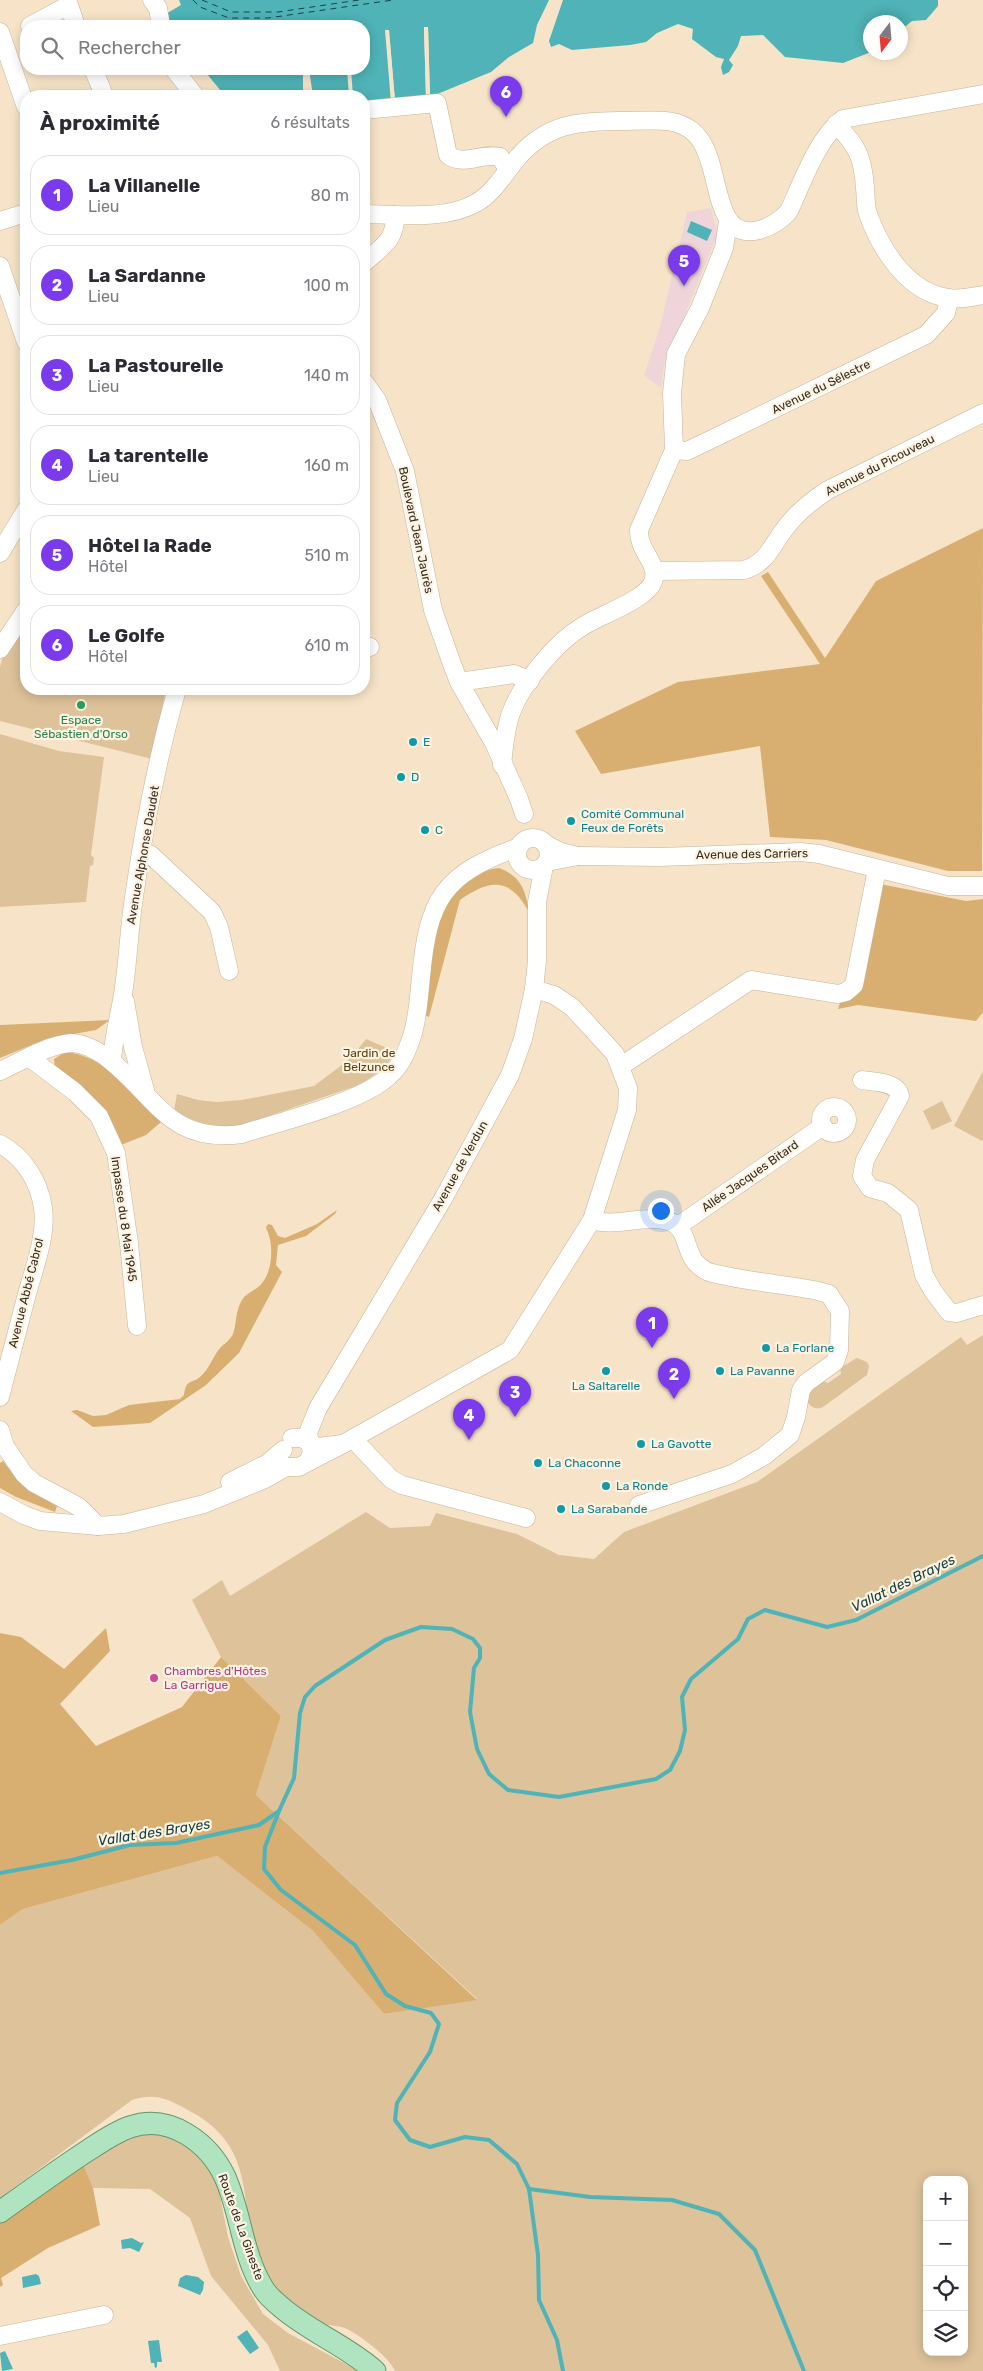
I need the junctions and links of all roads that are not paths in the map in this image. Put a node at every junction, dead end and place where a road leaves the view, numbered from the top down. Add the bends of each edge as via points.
1 (152, 0) edge
2 (41, 20) edge
3 (74, 20) edge
4 (160, 20) edge
5 (20, 31) edge
6 (1, 39) edge
7 (94, 75) edge
8 (179, 75) edge
9 (96, 90) edge
10 (190, 90) edge
11 (20, 91) edge
12 (983, 94) edge
13 (370, 109) edge
14 (836, 124) junction
15 (508, 169) junction
16 (370, 214) edge
17 (20, 215) edge
18 (394, 215) junction
19 (728, 220) junction
20 (0, 222) edge
21 (751, 231) junction
22 (724, 248) junction
23 (370, 257) edge
24 (0, 266) edge
25 (983, 295) edge
26 (949, 298) junction
27 (20, 324) edge
28 (370, 390) edge
29 (983, 413) edge
30 (674, 450) junction
31 (20, 520) edge
32 (0, 553) edge
33 (655, 571) junction
34 (20, 619) edge
35 (0, 649) edge
36 (530, 681) junction
37 (459, 682) junction
38 (175, 695) edge
39 (502, 765) junction
40 (524, 814) junction
41 (543, 842) junction
42 (520, 845) junction
43 (142, 851) junction
44 (578, 856) junction
45 (486, 860) junction
46 (545, 864) junction
47 (523, 867) junction
48 (877, 869) junction
49 (983, 886) edge
50 (537, 902) junction
51 (229, 972) dead end
52 (534, 989) junction
53 (123, 1026) junction
54 (75, 1043) junction
55 (30, 1058) junction
56 (112, 1062) junction
57 (621, 1066) junction
58 (0, 1071) edge
59 (862, 1080) dead end
60 (146, 1094) junction
61 (823, 1126) dead end
62 (0, 1144) edge
63 (592, 1220) junction
64 (678, 1226) junction
65 (983, 1305) edge
66 (137, 1326) dead end
67 (7, 1340) edge
68 (0, 1397) edge
69 (318, 1408) junction
70 (0, 1430) edge
71 (348, 1441) junction
72 (287, 1444) junction
73 (310, 1444) junction
74 (301, 1464) junction
75 (49, 1491) junction
76 (0, 1494) edge
77 (0, 1502) edge
78 (639, 1505) dead end
79 (174, 1512) junction
80 (526, 1518) dead end
81 (61, 1522) junction
82 (98, 1526) junction
83 (0, 2212) edge
84 (104, 2314) dead end
85 (0, 2336) edge
86 (375, 2371) edge

1 - 4 street via 158,8
2 - 3 street via 68,5
5 - 6 street
6 - 11 street
7 - 9 street
8 - 10 street
12 - 14 street via 852,116
13 - 15 street via 437,103 448,155 462,161 491,155 500,157
14 - 21 street via 782,220 768,228
14 - 26 street via 855,144 864,173 867,213 886,252 908,279 927,292
15 - 18 street via 486,196 465,208 438,214
15 - 19 street via 538,138 562,126 598,122 666,121 680,124 703,143
16 - 18 street
17 - 20 street
18 - 23 street via 392,237
19 - 21 street
19 - 22 street
21 - 22 street via 735,237
22 - 30 street via 700,308 676,354 672,394
24 - 27 street
25 - 26 street
26 - 30 street, Avenue du Sélestre via 946,313 926,334 706,442 687,450
28 - 37 street, Boulevard Jean Jaurès via 377,400 405,471 433,610
29 - 33 street, Avenue du Picouveau via 810,502 756,566 744,570
30 - 33 street via 639,530 640,544
31 - 32 street
33 - 36 street via 653,584 643,594 569,636
34 - 35 street
36 - 37 street via 514,674
36 - 39 street via 511,714
37 - 39 street, Boulevard Jean Jaurès via 494,743
38 - 43 street, Avenue Alphonse Daudet
39 - 40 street, Boulevard Jean Jaurès
40 - 41 street
40 - 42 street
41 - 42 street via 533,839
41 - 44 street, Avenue des Carriers
41 - 46 street via 548,853
42 - 45 street
42 - 47 street via 517,857
43 - 51 street via 151,855 212,912
43 - 53 street, Avenue Alphonse Daudet via 133,903
44 - 46 street, Avenue des Carriers
44 - 48 street, Avenue des Carriers via 801,852
45 - 47 street
45 - 60 street via 448,886 430,916 424,941 416,1023 408,1048 389,1076 356,1096 242,1134 223,1137 201,1134 182,1126 166,1117
46 - 47 street via 535,870
46 - 50 street, Avenue de Verdun
47 - 50 street, Avenue de Verdun
48 - 49 street, Avenue des Carriers via 948,886
48 - 57 street via 854,985 846,992 838,994 751,980
50 - 52 street, Avenue de Verdun
52 - 57 street, Avenue de Verdun via 567,1002 615,1054
52 - 69 street, Avenue de Verdun via 523,1039 510,1075 443,1199
53 - 54 street
53 - 56 street
53 - 60 street
54 - 55 street via 54,1046
54 - 56 street via 88,1046
55 - 58 street
55 - 66 street, Impasse du 8 Mai 1945 via 75,1092 99,1116 116,1153
56 - 60 street
57 - 63 street, Avenue de Verdun via 628,1088 627,1110
59 - 65 street via 890,1084 900,1096 865,1160 862,1176 870,1188 888,1193 909,1210 924,1275 950,1312 958,1313
61 - 64 street, Allée Jacques Bitard
62 - 67 street, Avenue Abbé Cabrol via 26,1166 38,1187 43,1210 37,1259
63 - 64 street via 663,1220
63 - 71 street, Avenue de Verdun via 510,1350
64 - 78 street via 695,1262 710,1273 828,1294 840,1311 839,1350 835,1362 806,1382 801,1390 790,1435 784,1441 732,1474
67 - 68 street, Avenue Abbé Cabrol
69 - 72 street, Avenue de Verdun
69 - 73 street, Avenue de Verdun via 309,1428
70 - 75 street via 16,1464 34,1483
71 - 73 street via 317,1447
71 - 74 street, Avenue de Verdun
71 - 80 street via 402,1485
72 - 73 street via 302,1438
72 - 74 street via 285,1460
72 - 79 street, Avenue de Verdun via 268,1463
73 - 74 street via 312,1453
74 - 79 street, Avenue de Verdun
75 - 81 street via 61,1504
75 - 82 street via 79,1508
76 - 81 street
77 - 81 street, Avenue de Verdun via 40,1521
79 - 82 street, Avenue de Verdun via 130,1523
81 - 82 street, Avenue de Verdun
83 - 86 main road, Route de La Gineste via 106,2139 131,2126 158,2124 178,2129 210,2152 224,2176 250,2262 263,2290 299,2322 356,2355
84 - 85 street

